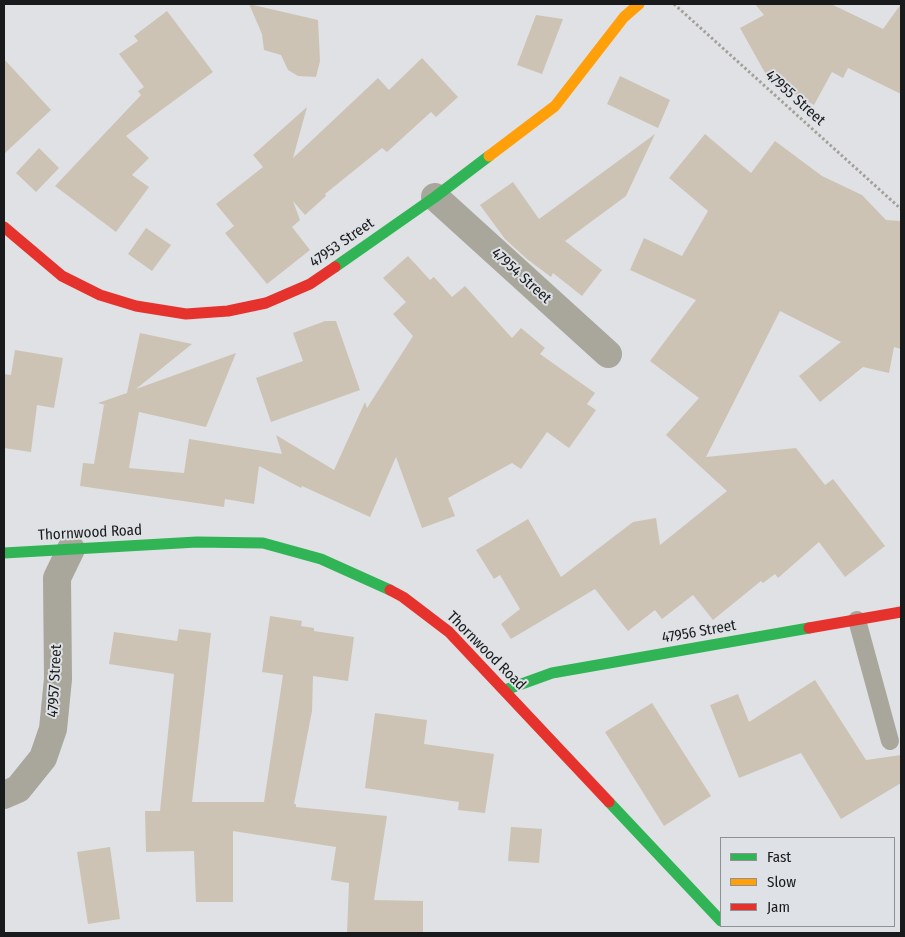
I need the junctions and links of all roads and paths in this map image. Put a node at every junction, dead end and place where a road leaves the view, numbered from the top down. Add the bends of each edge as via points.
1 (639, 4) edge
2 (674, 4) edge
3 (435, 198) junction
4 (901, 209) edge
5 (4, 227) edge
6 (608, 354) dead end
7 (71, 549) junction
8 (4, 553) edge
9 (901, 612) edge
10 (857, 620) junction
11 (505, 690) junction
12 (890, 742) dead end
13 (4, 795) edge
14 (720, 925) edge

1 - 3 street, 47953 Street via 624,17 555,106
2 - 4 path, 47955 Street
3 - 5 street, 47953 Street via 310,284 266,303 228,312 186,314 136,306 100,295 62,276
3 - 6 street, 47954 Street
7 - 8 street, Thornwood Road
7 - 11 street, Thornwood Road via 197,542 263,543 321,559 403,597 450,632
7 - 13 street, 47957 Street via 56,578 58,679 53,729 43,758 18,790
9 - 10 street, 47956 Street
10 - 11 street, 47956 Street via 552,673
10 - 12 lane
11 - 14 street, Thornwood Road

